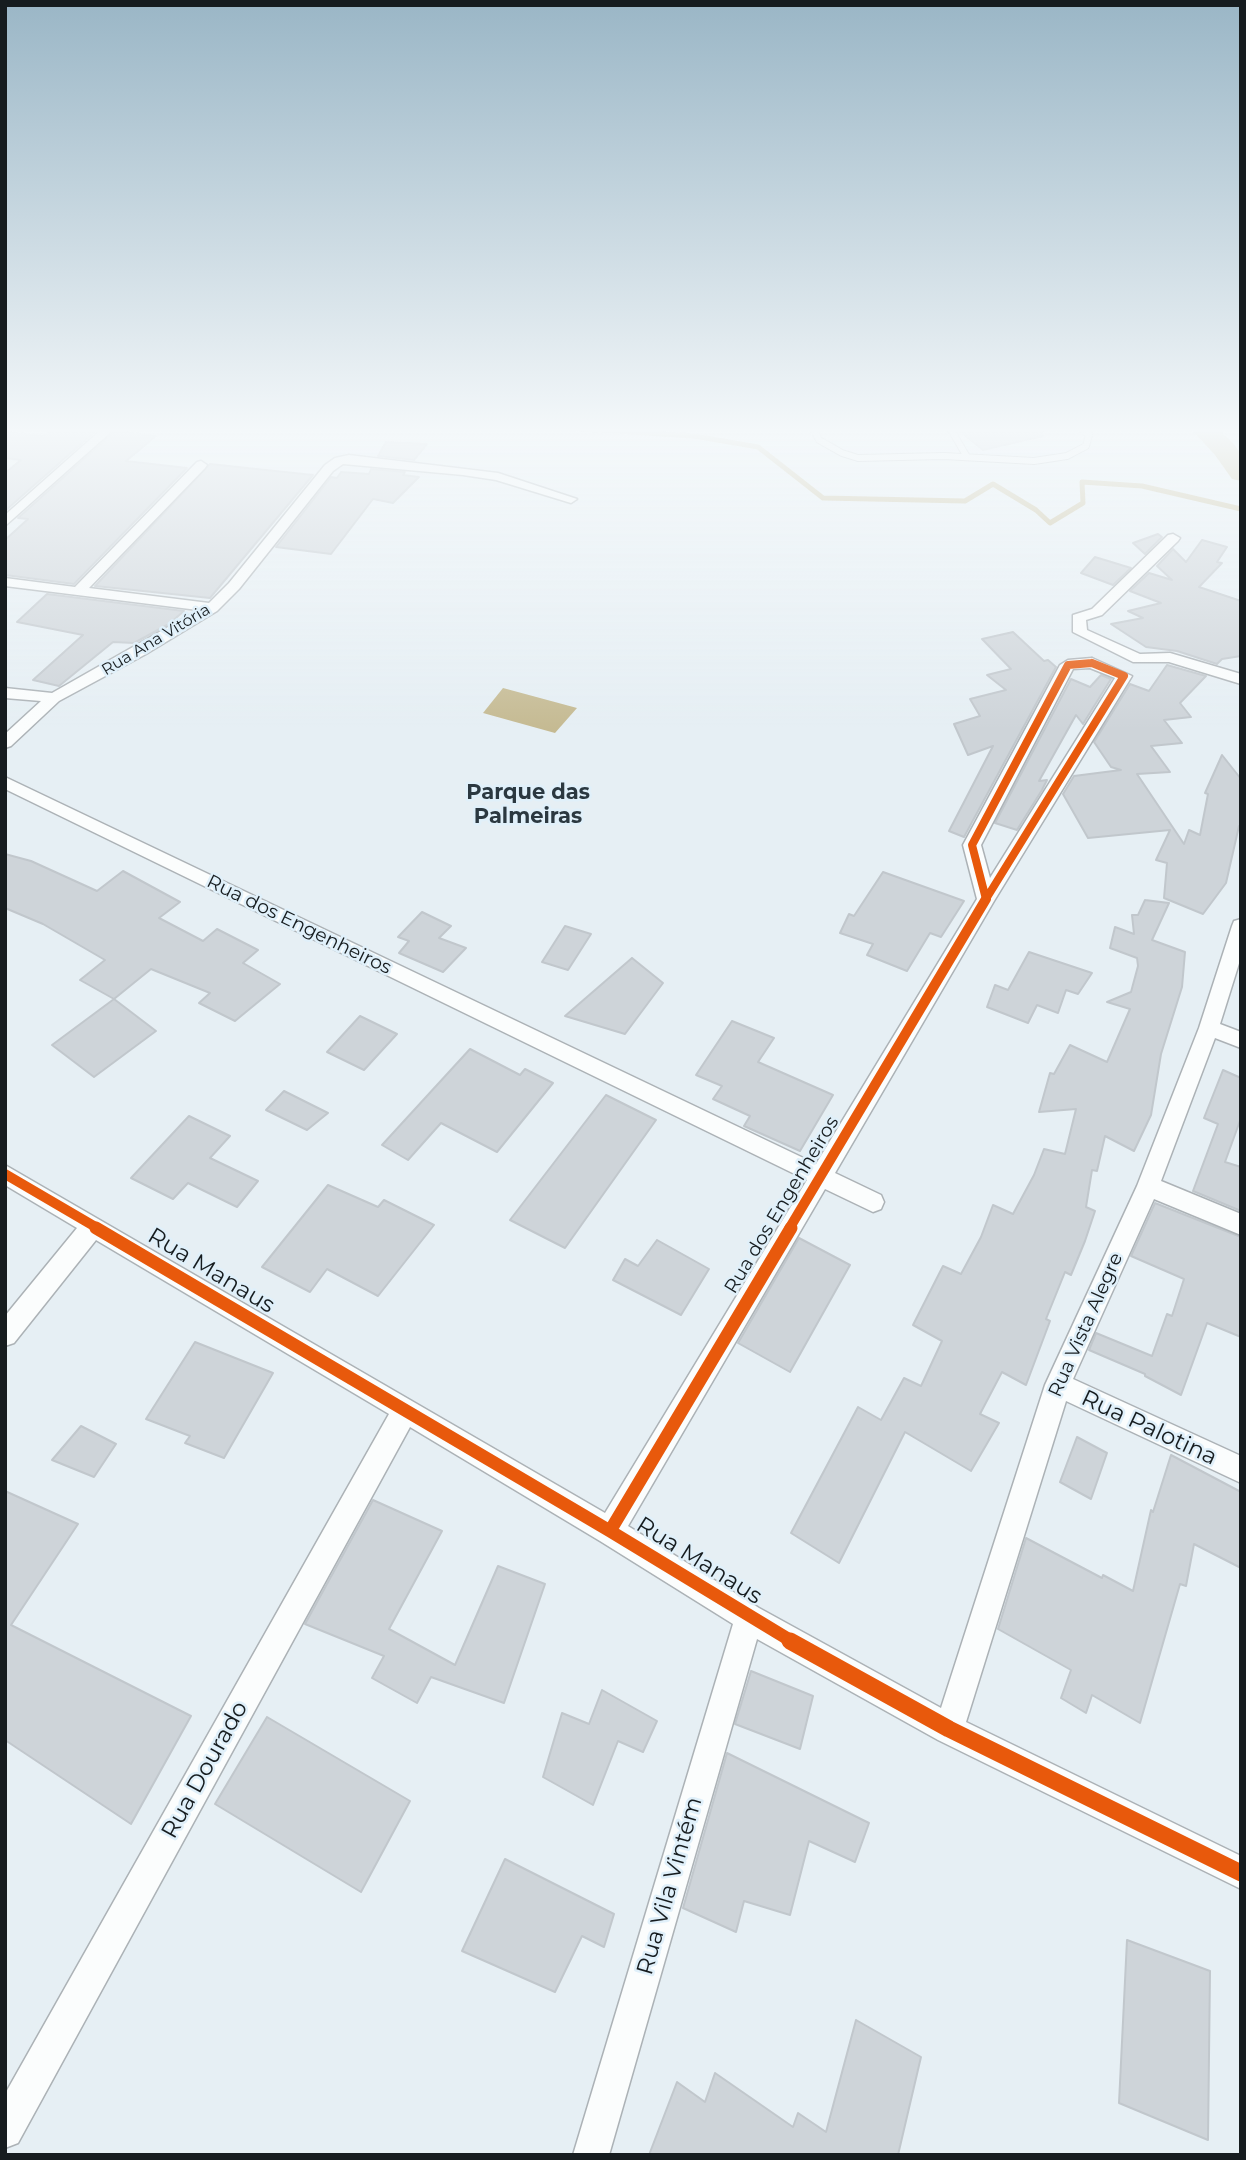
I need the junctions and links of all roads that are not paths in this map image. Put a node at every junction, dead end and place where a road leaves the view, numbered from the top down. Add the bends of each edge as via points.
1 (139, 529) edge
2 (281, 529) edge
3 (1173, 538) dead end
4 (5, 582) edge
5 (79, 591) junction
6 (212, 608) junction
7 (1241, 679) edge
8 (5, 693) edge
9 (54, 698) junction
10 (5, 743) edge
11 (5, 782) edge
12 (986, 899) junction
13 (1241, 926) edge
14 (1209, 1028) junction
15 (1241, 1040) edge
16 (5, 1174) edge
17 (820, 1175) junction
18 (1148, 1186) junction
19 (873, 1202) dead end
20 (1241, 1225) edge
21 (93, 1226) junction
22 (5, 1335) edge
23 (1058, 1385) junction
24 (405, 1410) junction
25 (1241, 1470) edge
26 (610, 1531) junction
27 (749, 1618) junction
28 (949, 1729) junction
29 (1241, 1873) edge
30 (5, 2130) edge
31 (590, 2155) edge

1 - 5 street
2 - 6 street, Rua Ana Vitória
3 - 7 street via 1097,612 1078,618 1080,632 1138,659 1170,657
4 - 5 street
5 - 6 street
6 - 9 street, Rua Ana Vitória
8 - 9 street
9 - 10 street
11 - 17 street, Rua dos Engenheiros
12 - 12 street, Rua dos Engenheiros via 1037,817 1124,676 1092,663 1068,664 972,845
12 - 17 street, Rua dos Engenheiros
13 - 14 street, Rua Vista Alegre
14 - 15 street
14 - 18 street, Rua Vista Alegre
16 - 21 street, Rua Manaus
17 - 19 street, Rua dos Engenheiros
17 - 26 street, Rua dos Engenheiros
18 - 20 street
18 - 23 street, Rua Vista Alegre
21 - 22 street
21 - 24 street, Rua Manaus
23 - 25 street, Rua Palotina
23 - 28 street, Rua Vista Alegre
24 - 26 street, Rua Manaus
24 - 30 street, Rua Dourado
26 - 27 street, Rua Manaus
27 - 28 street, Rua Manaus
27 - 31 street, Rua Vila Vintém
28 - 29 street, Rua Manaus

